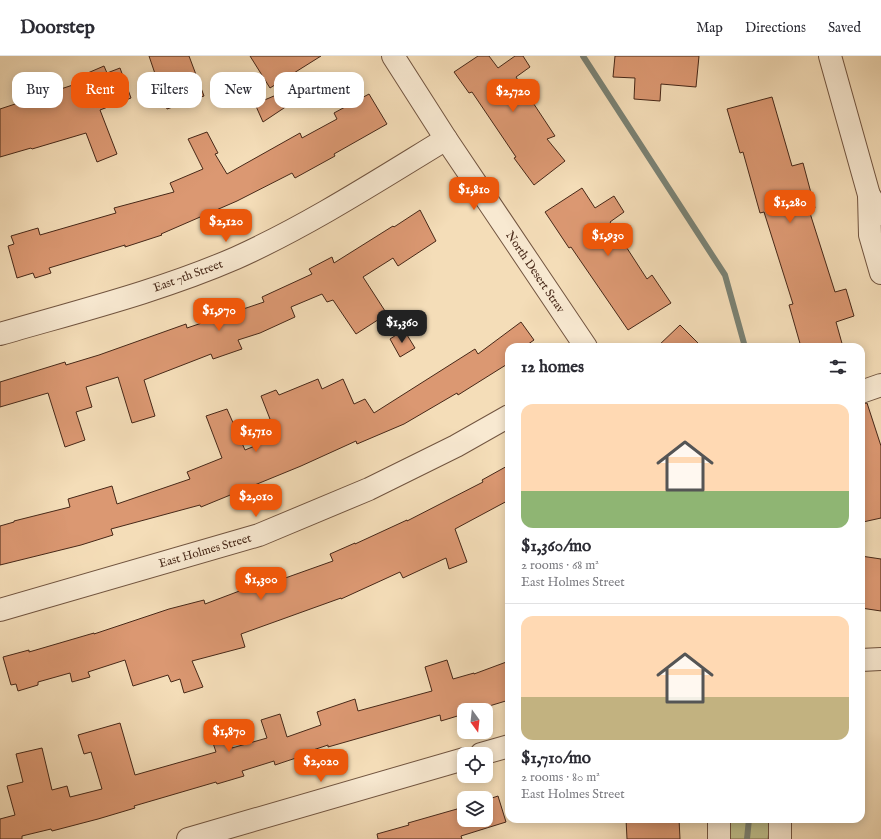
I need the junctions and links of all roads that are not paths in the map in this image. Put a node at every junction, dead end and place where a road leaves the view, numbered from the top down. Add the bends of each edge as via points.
1 (393, 56) edge
2 (830, 56) edge
3 (446, 139) junction
4 (869, 195) junction
5 (881, 214) edge
6 (881, 273) edge
7 (0, 334) edge
8 (583, 343) edge
9 (881, 384) edge
10 (865, 390) edge
11 (505, 418) edge
12 (0, 610) edge
13 (881, 659) edge
14 (865, 660) edge
15 (505, 747) edge
16 (493, 751) edge
17 (457, 761) edge
18 (720, 823) edge
19 (780, 823) edge
20 (188, 839) edge
21 (719, 839) edge
22 (780, 839) edge

1 - 3 street, North Desert Strav
2 - 4 street
3 - 7 street, East 7th Street via 312,220 235,258 157,288
3 - 8 street, North Desert Strav
4 - 5 street
4 - 6 street via 870,235
9 - 10 street
11 - 12 street, East Holmes Street via 369,489 259,535
13 - 14 street
15 - 16 street
17 - 20 street
18 - 21 street
19 - 22 street

